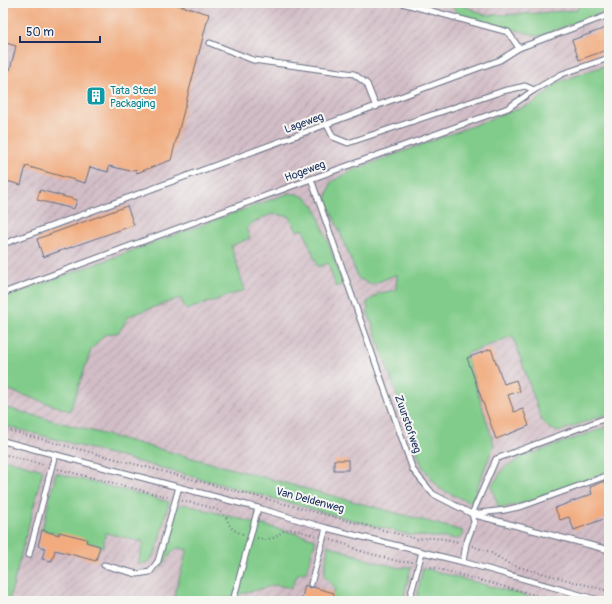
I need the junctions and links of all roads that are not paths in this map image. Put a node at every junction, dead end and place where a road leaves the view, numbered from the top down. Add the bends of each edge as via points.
1 (402, 3) edge
2 (609, 15) edge
3 (210, 43) dead end
4 (519, 48) junction
5 (609, 58) edge
6 (534, 90) junction
7 (376, 107) junction
8 (327, 125) junction
9 (312, 179) junction
10 (3, 244) edge
11 (3, 293) edge
12 (609, 418) edge
13 (3, 441) edge
14 (55, 454) junction
15 (609, 475) edge
16 (179, 487) junction
17 (258, 508) junction
18 (472, 514) junction
19 (326, 528) junction
20 (609, 550) edge
21 (422, 552) junction
22 (28, 555) dead end
23 (463, 562) junction
24 (104, 565) dead end
25 (312, 584) dead end
26 (233, 601) edge
27 (409, 601) edge
28 (602, 601) edge

1 - 4 lane via 508,32
2 - 4 lane, Lageweg
3 - 7 lane via 253,60 354,74 367,84
4 - 7 lane, Lageweg via 500,60
5 - 6 lane, Hogeweg via 562,74
6 - 8 lane via 525,86 503,91 348,143 333,137
6 - 9 lane, Hogeweg via 508,108
7 - 8 lane, Lageweg
8 - 10 lane, Lageweg
9 - 11 lane, Hogeweg
9 - 18 lane, Zuurstofweg via 413,470 433,494
12 - 18 lane via 496,459
13 - 14 lane, Van Deldenweg
14 - 16 lane, Van Deldenweg
14 - 22 lane
15 - 18 lane via 524,506
16 - 17 lane, Van Deldenweg
16 - 24 lane via 158,561 150,572 136,574
17 - 19 lane, Van Deldenweg
17 - 26 lane
18 - 20 lane, Zuurstofweg
18 - 23 lane via 474,522
19 - 21 lane, Van Deldenweg
19 - 25 lane
21 - 23 lane, Van Deldenweg
21 - 27 lane
23 - 28 lane, Van Deldenweg

